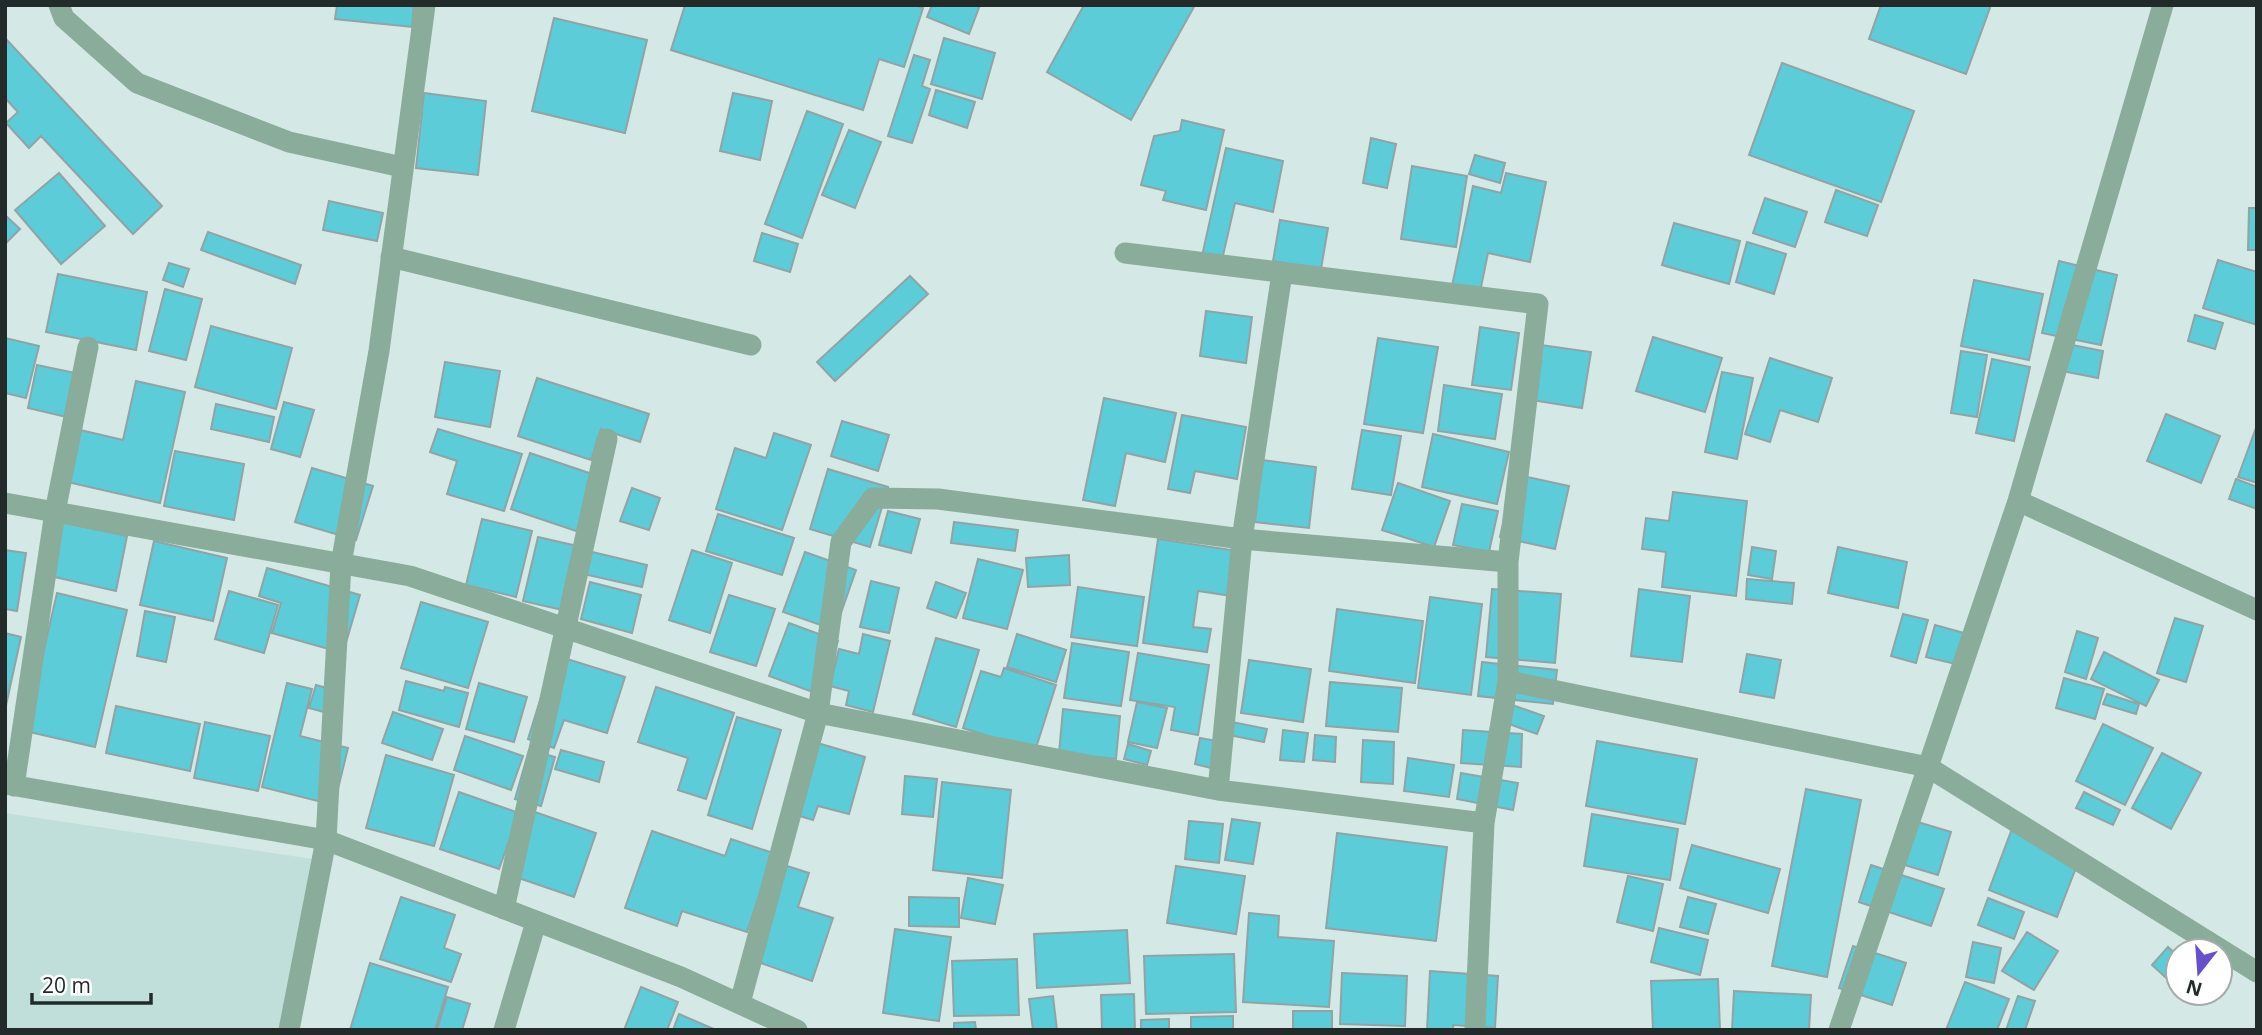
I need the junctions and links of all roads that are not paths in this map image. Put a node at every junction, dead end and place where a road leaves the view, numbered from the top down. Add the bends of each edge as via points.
1 (59, 5) edge
2 (425, 5) edge
3 (2162, 5) edge
4 (402, 167) junction
5 (1125, 253) dead end
6 (391, 257) junction
7 (1282, 273) junction
8 (751, 345) dead end
9 (88, 347) dead end
10 (607, 439) dead end
11 (2018, 502) junction
12 (5, 503) edge
13 (55, 512) junction
14 (1242, 539) junction
15 (1508, 562) junction
16 (341, 564) junction
17 (2257, 610) edge
18 (566, 629) junction
19 (1508, 681) junction
20 (818, 713) junction
21 (1928, 767) junction
22 (9, 785) edge
23 (1218, 790) junction
24 (1484, 823) junction
25 (326, 840) junction
26 (504, 909) junction
27 (536, 922) junction
28 (2257, 972) edge
29 (740, 1003) junction
30 (790, 1029) edge
31 (289, 1030) edge
32 (504, 1030) edge
33 (1475, 1030) edge
34 (1839, 1030) edge

1 - 4 street via 64,18 137,83 289,142
2 - 4 street
3 - 11 street
4 - 6 street
5 - 7 street
6 - 8 street
6 - 16 street
7 - 14 street
7 - 15 street via 1538,304
9 - 13 street
10 - 18 street
11 - 17 street
11 - 21 street
12 - 13 street
13 - 16 street
13 - 22 street
14 - 15 street
14 - 20 street via 938,499 873,498 842,542
14 - 23 street
15 - 19 street
16 - 18 street via 410,576
16 - 25 street
18 - 20 street
18 - 26 street
19 - 21 street
19 - 24 street
20 - 23 street
20 - 29 street
21 - 28 street
21 - 34 street
22 - 25 street
23 - 24 street
24 - 33 street
25 - 26 street
25 - 31 street
26 - 27 street
27 - 29 street
27 - 32 street
29 - 30 street

